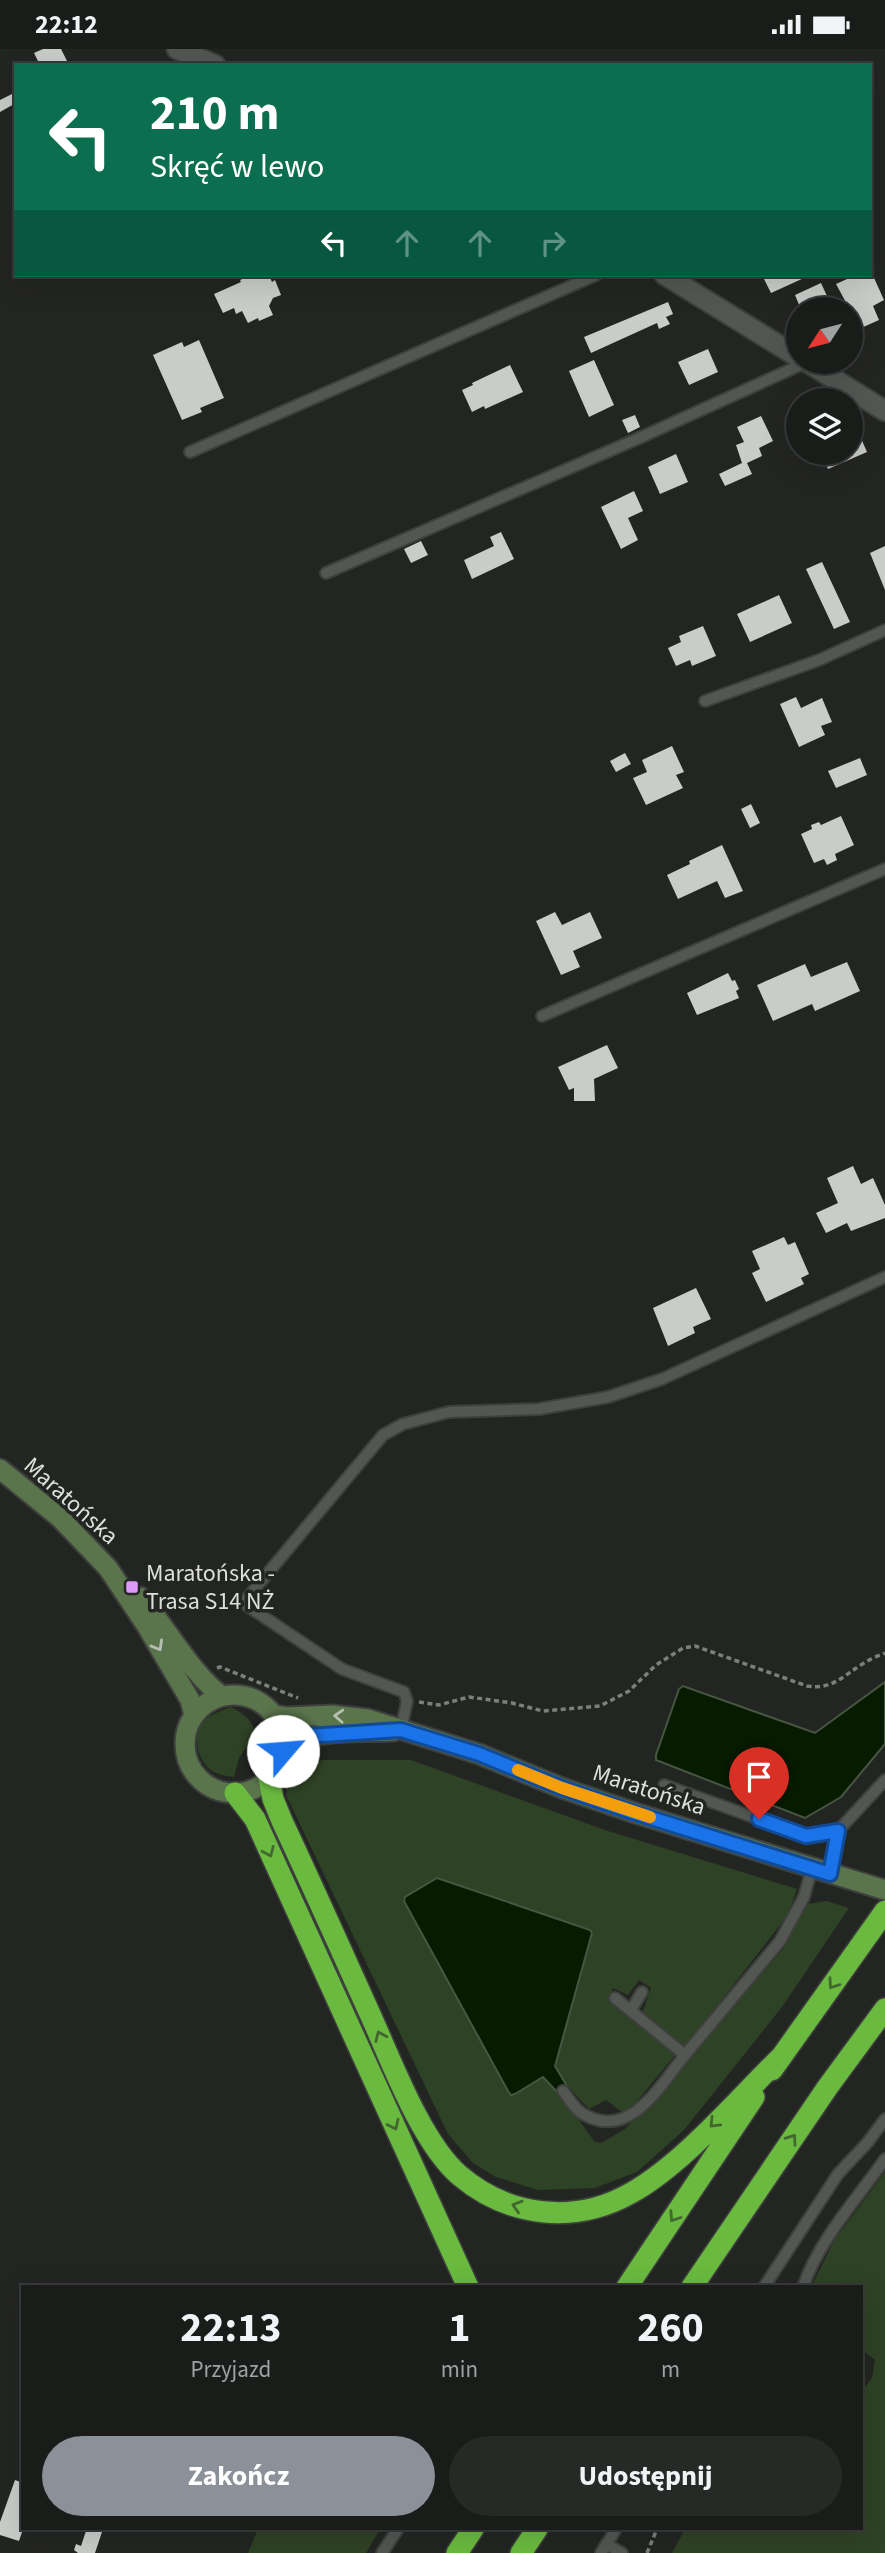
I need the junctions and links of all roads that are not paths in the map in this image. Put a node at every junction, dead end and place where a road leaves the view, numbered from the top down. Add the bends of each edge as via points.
1 (177, 49) edge
2 (210, 63) edge
3 (591, 277) edge
4 (668, 277) edge
5 (786, 350) edge
6 (786, 372) edge
7 (828, 375) edge
8 (885, 411) edge
9 (190, 452) dead end
10 (326, 573) dead end
11 (885, 630) edge
12 (705, 701) dead end
13 (885, 869) edge
14 (542, 1016) dead end
15 (885, 1277) edge
16 (0, 1469) edge
17 (108, 1568) junction
18 (222, 1696) junction
19 (194, 1715) junction
20 (274, 1715) junction
21 (401, 1730) junction
22 (283, 1751) junction
23 (269, 1778) junction
24 (885, 1780) edge
25 (664, 1785) dead end
26 (235, 1793) junction
27 (838, 1831) junction
28 (821, 1871) junction
29 (885, 1890) edge
30 (878, 1919) edge
31 (642, 1993) dead end
32 (615, 1998) dead end
33 (885, 2009) edge
34 (631, 2010) junction
35 (685, 2055) junction
36 (780, 2058) junction
37 (563, 2091) dead end
38 (885, 2119) edge
39 (885, 2159) edge
40 (467, 2285) edge
41 (628, 2285) edge
42 (693, 2285) edge
43 (765, 2285) edge
44 (804, 2285) edge
45 (397, 2530) edge
46 (461, 2530) edge
47 (471, 2530) edge
48 (536, 2530) edge
49 (615, 2530) edge
50 (603, 2549) edge
51 (382, 2553) edge
52 (452, 2553) edge
53 (457, 2553) edge
54 (521, 2553) edge
55 (622, 2553) edge

1 - 2 street
3 - 9 lane
4 - 5 street
6 - 10 lane
7 - 8 street
11 - 12 lane
13 - 14 lane
15 - 21 lane via 662,1379 608,1397 539,1409 449,1412 403,1424 383,1435 243,1603 342,1669 404,1692 407,1701
16 - 17 main road, Maratońska via 60,1518
17 - 18 main road, Maratońska via 132,1587 200,1675
17 -> 19 main road, Maratońska via 190,1700
18 - 19 main road
18 - 20 main road via 249,1697
19 - 26 main road via 185,1742 194,1772 205,1784
21 -> 20 main road, Maratońska via 355,1717
20 - 22 main road via 284,1739
21 - 22 main road, Maratońska via 307,1736
21 - 28 main road, Maratońska via 479,1754 623,1809
22 - 23 main road
23 - 26 main road via 246,1792
36 -> 23 highway via 660,2174 630,2194 568,2214 534,2212 484,2192 458,2174 407,2098 282,1821
24 - 27 lane
25 - 27 lane via 806,1836
26 -> 40 highway via 255,1819
27 - 28 lane
28 - 29 main road, Maratońska
28 - 35 lane via 780,1941
30 -> 36 highway
31 - 34 lane
32 - 34 lane
42 -> 33 highway
34 - 35 lane
35 - 37 lane via 630,2118 605,2122 583,2115
36 -> 41 highway
38 - 43 lane via 838,2174
39 - 44 lane via 821,2248
45 - 51 lane
46 - 52 highway
47 - 53 highway
48 - 54 highway
49 - 50 lane
50 - 55 lane

